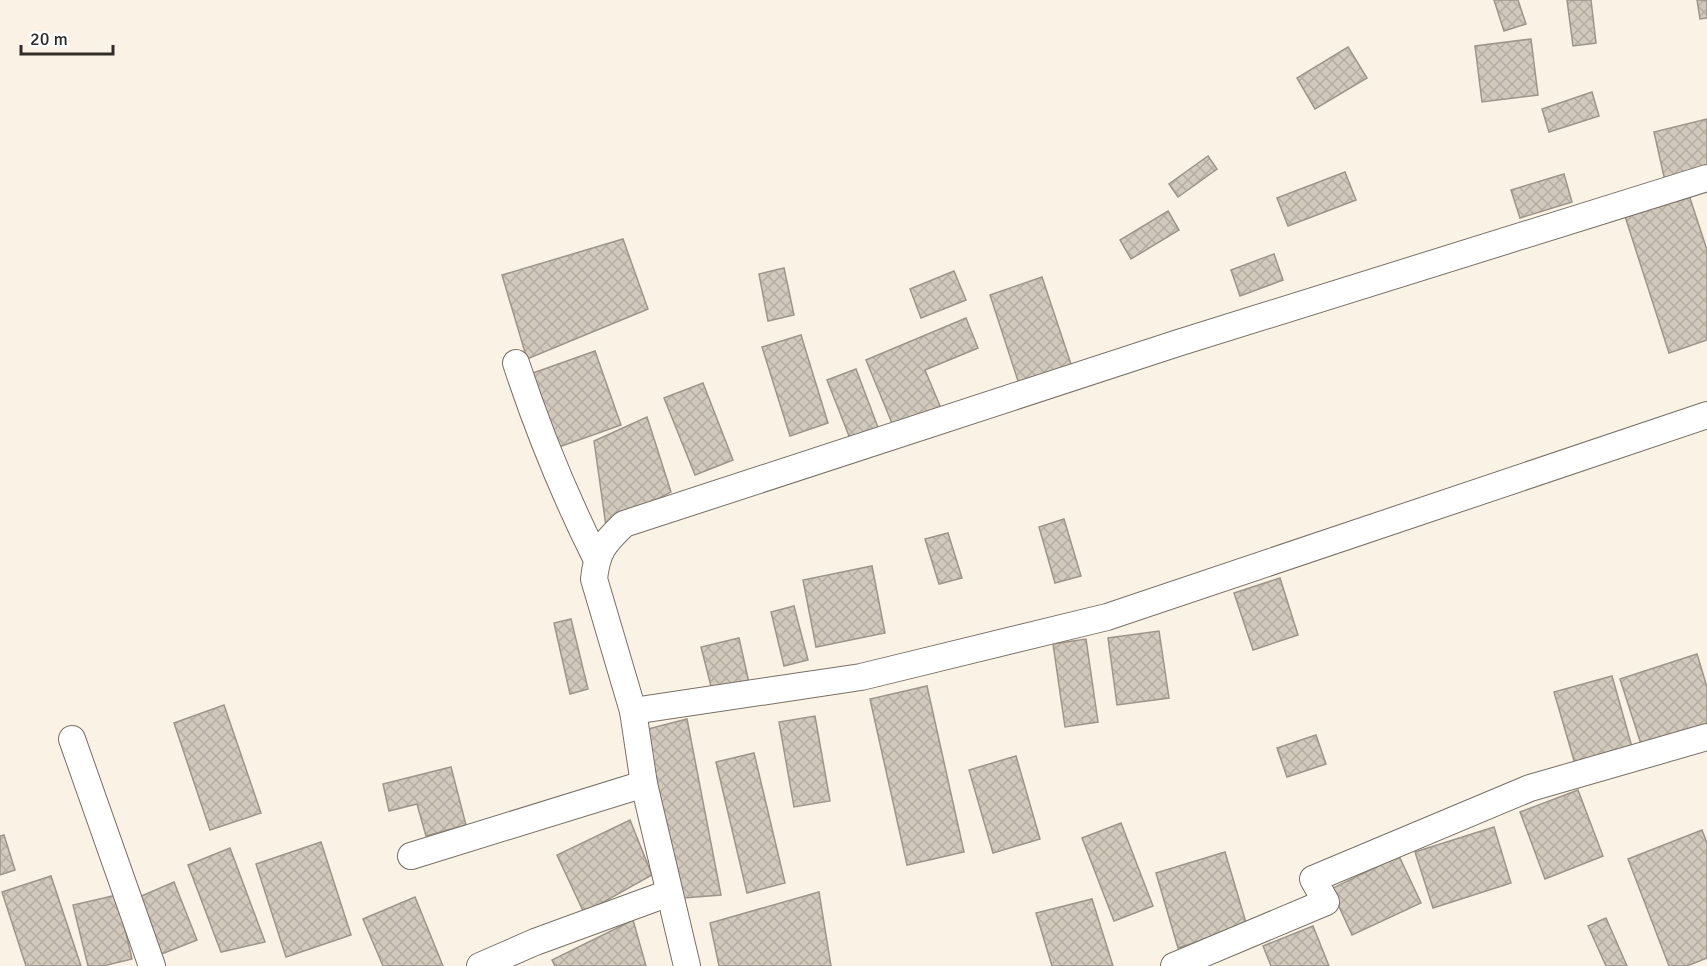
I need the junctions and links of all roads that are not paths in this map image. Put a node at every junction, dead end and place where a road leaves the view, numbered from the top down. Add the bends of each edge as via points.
1 (1707, 178) edge
2 (516, 363) dead end
3 (1707, 415) edge
4 (596, 558) junction
5 (633, 711) junction
6 (1707, 738) edge
7 (72, 739) dead end
8 (644, 784) junction
9 (411, 856) dead end
10 (669, 893) junction
11 (152, 966) edge
12 (480, 966) edge
13 (687, 966) edge
14 (1174, 966) edge

1 - 4 street via 1167,347 624,524
2 - 4 street via 561,488
3 - 5 street via 1107,617 861,677
4 - 5 street via 594,579
5 - 8 street
6 - 14 street via 1530,788 1313,879 1326,902
7 - 11 street
8 - 9 street
8 - 10 street
10 - 12 street
10 - 13 street

